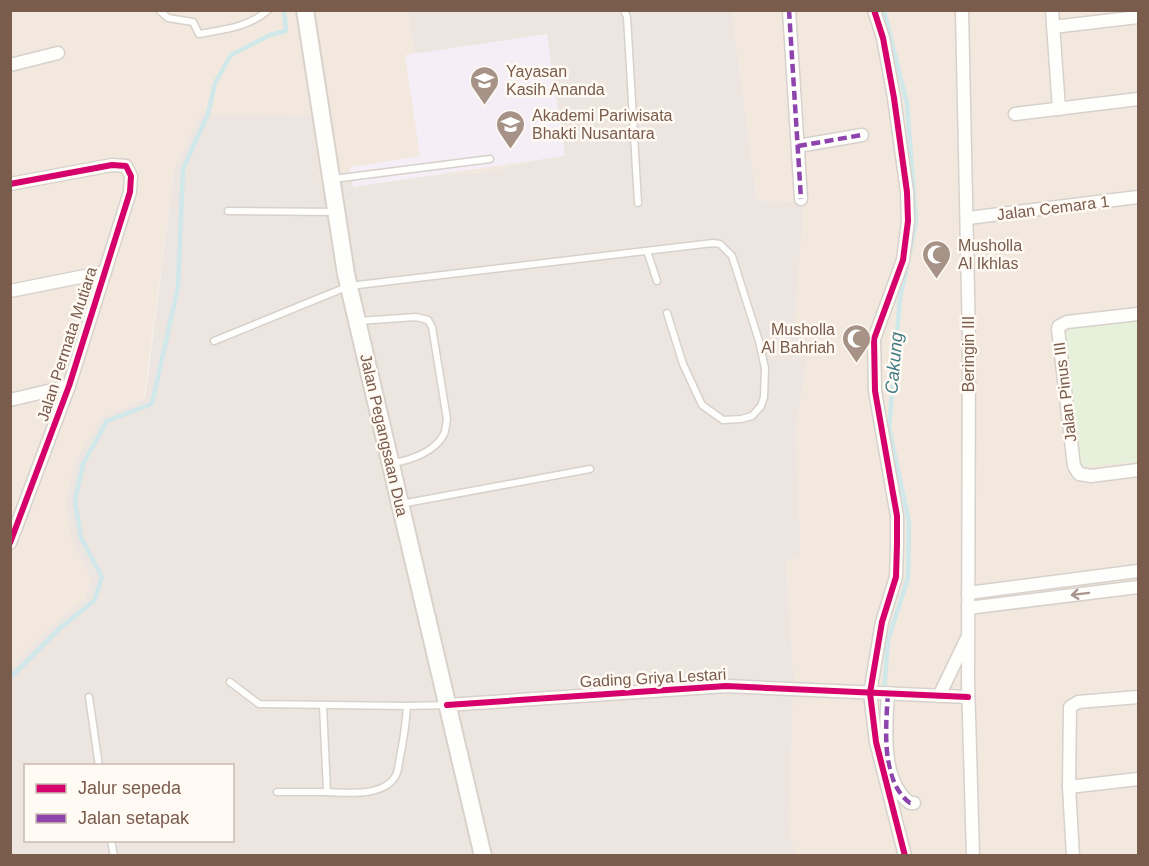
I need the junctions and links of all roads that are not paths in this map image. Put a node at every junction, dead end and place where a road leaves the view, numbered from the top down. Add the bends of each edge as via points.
1 (159, 10) edge
2 (268, 10) edge
3 (306, 10) edge
4 (624, 10) edge
5 (789, 10) edge
6 (874, 10) edge
7 (962, 10) edge
8 (1052, 10) edge
9 (1138, 17) edge
10 (1053, 27) junction
11 (58, 53) dead end
12 (10, 64) edge
13 (1138, 99) edge
14 (1059, 109) junction
15 (1015, 114) dead end
16 (862, 135) dead end
17 (798, 146) junction
18 (490, 159) dead end
19 (332, 179) junction
20 (10, 184) edge
21 (1138, 197) edge
22 (801, 199) dead end
23 (638, 203) dead end
24 (228, 211) dead end
25 (337, 212) junction
26 (968, 219) junction
27 (647, 251) junction
28 (105, 272) junction
29 (657, 281) dead end
30 (349, 286) junction
31 (10, 291) edge
32 (667, 313) dead end
33 (1138, 314) edge
34 (357, 321) junction
35 (214, 341) dead end
36 (69, 386) junction
37 (10, 400) edge
38 (390, 464) junction
39 (590, 469) dead end
40 (1138, 470) edge
41 (400, 505) junction
42 (10, 543) edge
43 (1138, 571) edge
44 (1138, 587) edge
45 (968, 593) junction
46 (968, 608) junction
47 (968, 634) junction
48 (230, 682) dead end
49 (879, 693) junction
50 (939, 696) junction
51 (89, 697) dead end
52 (968, 697) junction
53 (1138, 697) edge
54 (322, 705) junction
55 (447, 705) junction
56 (407, 706) junction
57 (99, 764) edge
58 (1138, 779) edge
59 (1069, 787) junction
60 (277, 792) dead end
61 (327, 792) junction
62 (914, 803) dead end
63 (483, 855) edge
64 (905, 855) edge
65 (973, 855) edge
66 (1073, 855) edge

1 - 2 lane via 168,18 193,22 199,34 229,29
3 - 19 main road, Jalan Pegangsaan Dua
4 - 23 lane
5 - 17 street
6 - 49 street via 883,38 908,192 903,260 874,339 875,391 897,516 896,577 882,622
7 - 26 street, Beringin III
8 - 10 street
9 - 10 street
10 - 14 street
11 - 12 street
13 - 14 street
14 - 15 street
16 - 17 street
17 - 22 street
18 - 19 lane
19 - 25 main road, Jalan Pegangsaan Dua
20 - 28 street, Jalan Permata Mutiara via 112,165 126,166 131,177 130,192
21 - 26 street, Jalan Cemara 1
24 - 25 lane
25 - 30 main road, Jalan Pegangsaan Dua
26 - 45 street, Beringin III
27 - 29 lane
27 - 30 lane
27 - 32 lane via 712,243 720,244 732,256 765,368 764,397 752,416 723,420 702,405 683,364
28 - 31 street
28 - 36 street, Jalan Permata Mutiara
30 - 34 main road, Jalan Pegangsaan Dua
30 - 35 lane
33 - 40 street, Jalan Pinus III via 1067,322 1058,329 1074,466 1079,474 1091,476
34 - 38 main road, Jalan Pegangsaan Dua
34 - 38 lane via 416,317 428,320 432,327 447,419 444,435 428,451
36 - 37 street
36 - 42 street, Jalan Permata Mutiara
38 - 41 main road, Jalan Pegangsaan Dua
39 - 41 lane
41 - 55 main road, Jalan Pegangsaan Dua
43 - 45 street
44 -> 46 street
45 - 46 street, Beringin III
46 - 47 street, Beringin III
47 - 50 street
47 - 52 street, Beringin III
48 - 54 lane via 259,704
49 - 50 street, Gading Griya Lestari
49 - 55 street, Gading Griya Lestari via 726,686
49 - 62 street via 891,772 904,798
49 - 64 street via 876,742
50 - 52 street, Gading Griya Lestari
51 - 57 lane
52 - 65 street, Beringin III
53 - 59 street via 1078,702 1070,707
54 - 56 lane
54 - 61 lane
55 - 56 lane
55 - 63 main road, Jalan Pegangsaan Dua
56 - 61 lane via 396,775 385,786 371,791
58 - 59 street
59 - 66 street
60 - 61 lane

